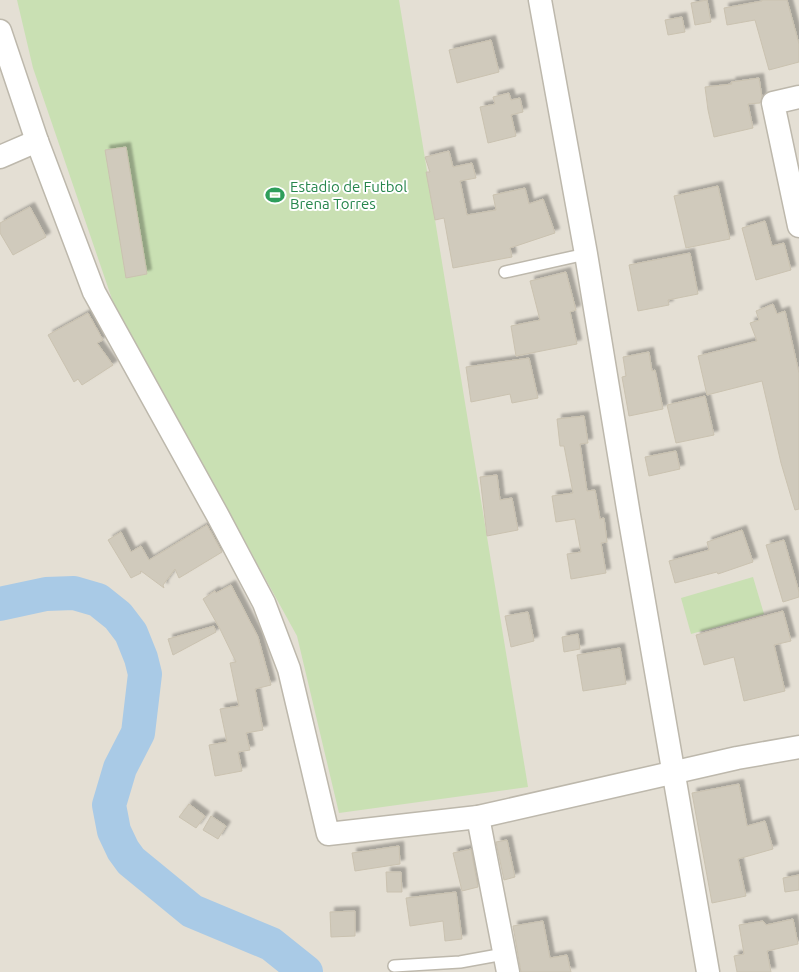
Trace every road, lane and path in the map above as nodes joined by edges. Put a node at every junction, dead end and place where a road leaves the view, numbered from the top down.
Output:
1 (540, 0) edge
2 (0, 31) edge
3 (799, 97) edge
4 (37, 141) junction
5 (0, 157) edge
6 (799, 224) edge
7 (586, 254) junction
8 (506, 272) dead end
9 (799, 747) edge
10 (673, 773) junction
11 (478, 817) junction
12 (506, 963) edge
13 (394, 966) dead end
14 (708, 972) edge

1 - 7 street
2 - 4 street
3 - 6 street
4 - 5 street
4 - 11 street
7 - 8 lane
7 - 10 street
9 - 10 street
10 - 11 street
10 - 14 street
11 - 12 street
12 - 13 lane

